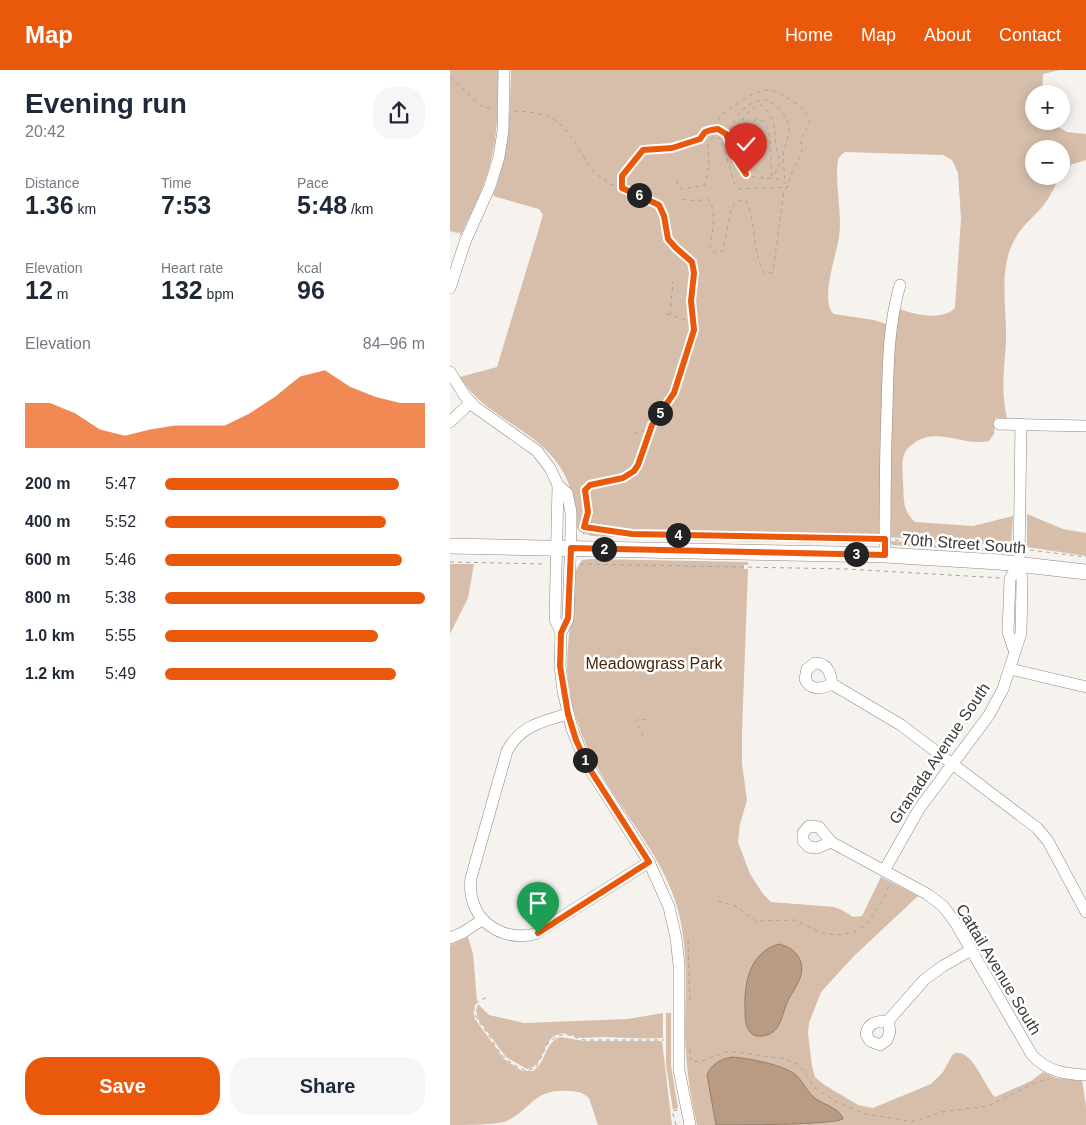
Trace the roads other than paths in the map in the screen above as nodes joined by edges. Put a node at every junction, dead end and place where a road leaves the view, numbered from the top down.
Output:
1 (504, 70) edge
2 (900, 285) dead end
3 (450, 288) edge
4 (450, 372) edge
5 (470, 402) junction
6 (450, 422) edge
7 (999, 424) dead end
8 (1021, 424) junction
9 (1086, 426) edge
10 (450, 546) edge
11 (885, 547) junction
12 (564, 548) junction
13 (1019, 564) junction
14 (1086, 572) edge
15 (1010, 669) junction
16 (832, 684) dead end
17 (1086, 687) edge
18 (568, 714) junction
19 (952, 764) junction
20 (831, 842) dead end
21 (649, 862) junction
22 (884, 870) junction
23 (1086, 912) edge
24 (482, 920) junction
25 (450, 938) edge
26 (971, 950) junction
27 (888, 1021) dead end
28 (1086, 1075) edge
29 (690, 1125) edge

1 - 3 street
2 - 11 street
4 - 5 street
5 - 6 street
5 - 12 street
7 - 8 street
8 - 9 street
8 - 13 street, Granada Avenue South
10 - 12 main road, 70th Street South
11 - 12 main road, 70th Street South
11 - 13 main road, 70th Street South
12 - 18 street
13 - 14 main road, 70th Street South
13 - 15 street, Granada Avenue South
15 - 17 street
15 - 19 street, Granada Avenue South
16 - 19 street
18 - 21 street
18 - 24 street
19 - 22 street, Granada Avenue South
19 - 23 street
20 - 22 street, Cattail Avenue South
21 - 24 street
21 - 29 street
22 - 26 street, Cattail Avenue South
24 - 25 street
26 - 27 street
26 - 28 street, Cattail Avenue South

